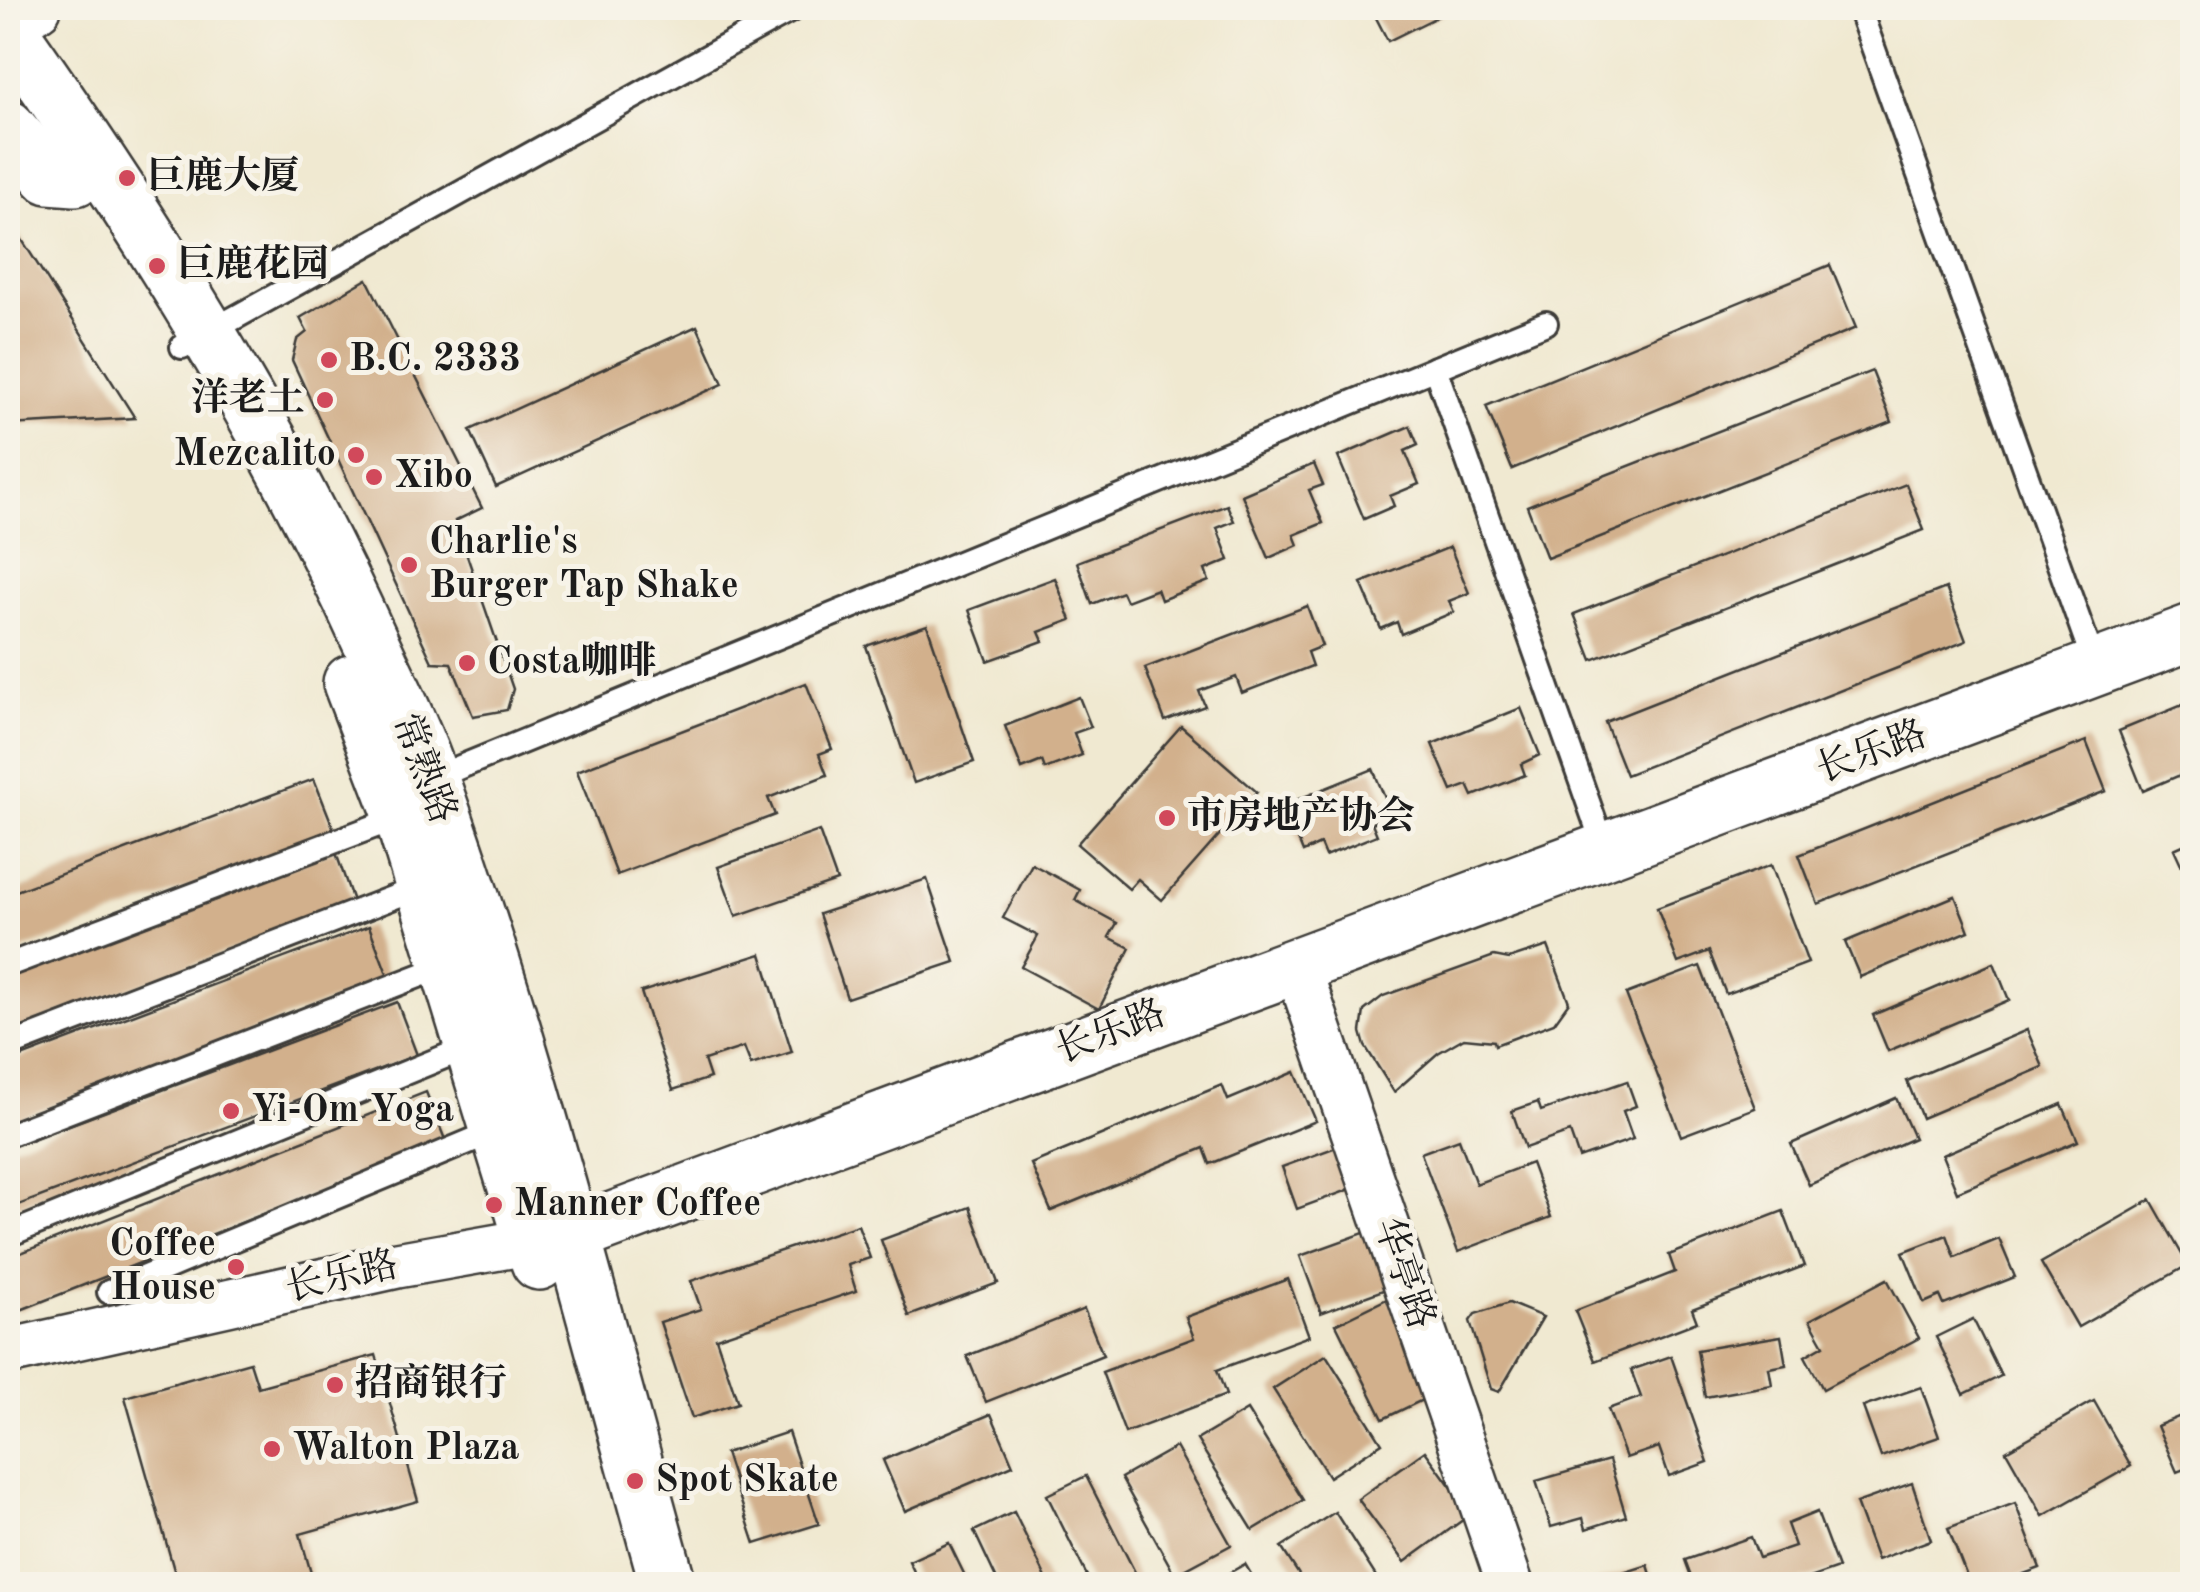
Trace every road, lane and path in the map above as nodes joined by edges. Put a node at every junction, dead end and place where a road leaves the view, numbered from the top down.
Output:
1 (38, 8) edge
2 (795, 8) edge
3 (1859, 8) edge
4 (8, 28) edge
5 (8, 90) edge
6 (8, 128) edge
7 (75, 178) junction
8 (1546, 323) dead end
9 (196, 340) junction
10 (1435, 368) junction
11 (2192, 632) edge
12 (2097, 671) junction
13 (416, 798) junction
14 (1605, 850) junction
15 (424, 886) junction
16 (1296, 964) junction
17 (8, 965) edge
18 (447, 966) junction
19 (8, 1046) edge
20 (472, 1046) junction
21 (497, 1130) junction
22 (8, 1135) edge
23 (8, 1235) edge
24 (551, 1238) junction
25 (109, 1292) dead end
26 (8, 1352) edge
27 (632, 1584) edge
28 (668, 1584) edge
29 (1510, 1584) edge

1 - 4 street
2 - 9 lane
3 - 12 lane
4 - 9 main road, 常熟路
5 - 7 main road, 常熟路
6 - 7 main road
7 - 9 main road, 常熟路
8 - 10 lane
9 - 13 main road, 常熟路
10 - 13 lane
10 - 14 lane
11 - 12 main road, 长乐路
12 - 14 main road, 长乐路
13 - 15 main road, 常熟路
13 - 17 lane
13 - 24 main road, 常熟路
14 - 16 main road, 长乐路
15 - 18 main road, 常熟路
15 - 19 lane
16 - 24 main road, 长乐路
16 - 29 street, 华亭路
18 - 20 main road, 常熟路
18 - 22 lane
20 - 21 main road, 常熟路
20 - 23 lane
21 - 24 main road, 常熟路
21 - 25 lane
24 - 26 street, 长乐路
24 - 27 main road, 常熟路
24 - 28 main road, 常熟路

